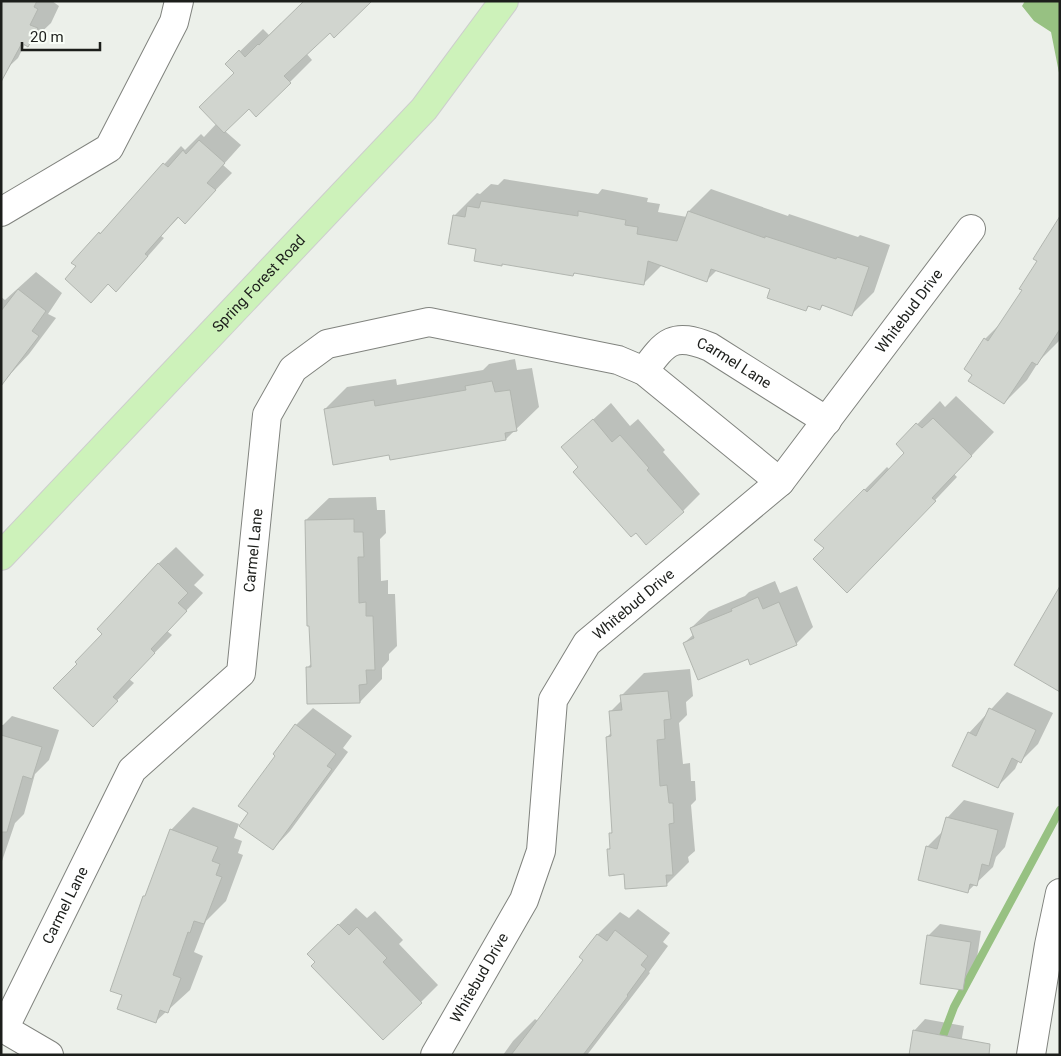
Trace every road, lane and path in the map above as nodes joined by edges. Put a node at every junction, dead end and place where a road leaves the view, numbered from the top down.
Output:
1 (179, 1) edge
2 (504, 1) edge
3 (1, 212) edge
4 (971, 229) dead end
5 (644, 371) junction
6 (827, 421) junction
7 (780, 482) junction
8 (1, 556) edge
9 (1060, 893) edge
10 (3, 1028) edge
11 (49, 1055) edge
12 (435, 1055) edge
13 (1032, 1055) edge

1 - 3 street
2 - 8 main road, Spring Forest Road
4 - 6 street, Whitebud Drive
5 - 6 street, Carmel Lane
5 - 7 street, Carmel Lane
5 - 10 street, Carmel Lane
6 - 7 street, Whitebud Drive
7 - 12 street, Whitebud Drive
9 - 13 street
10 - 11 street

